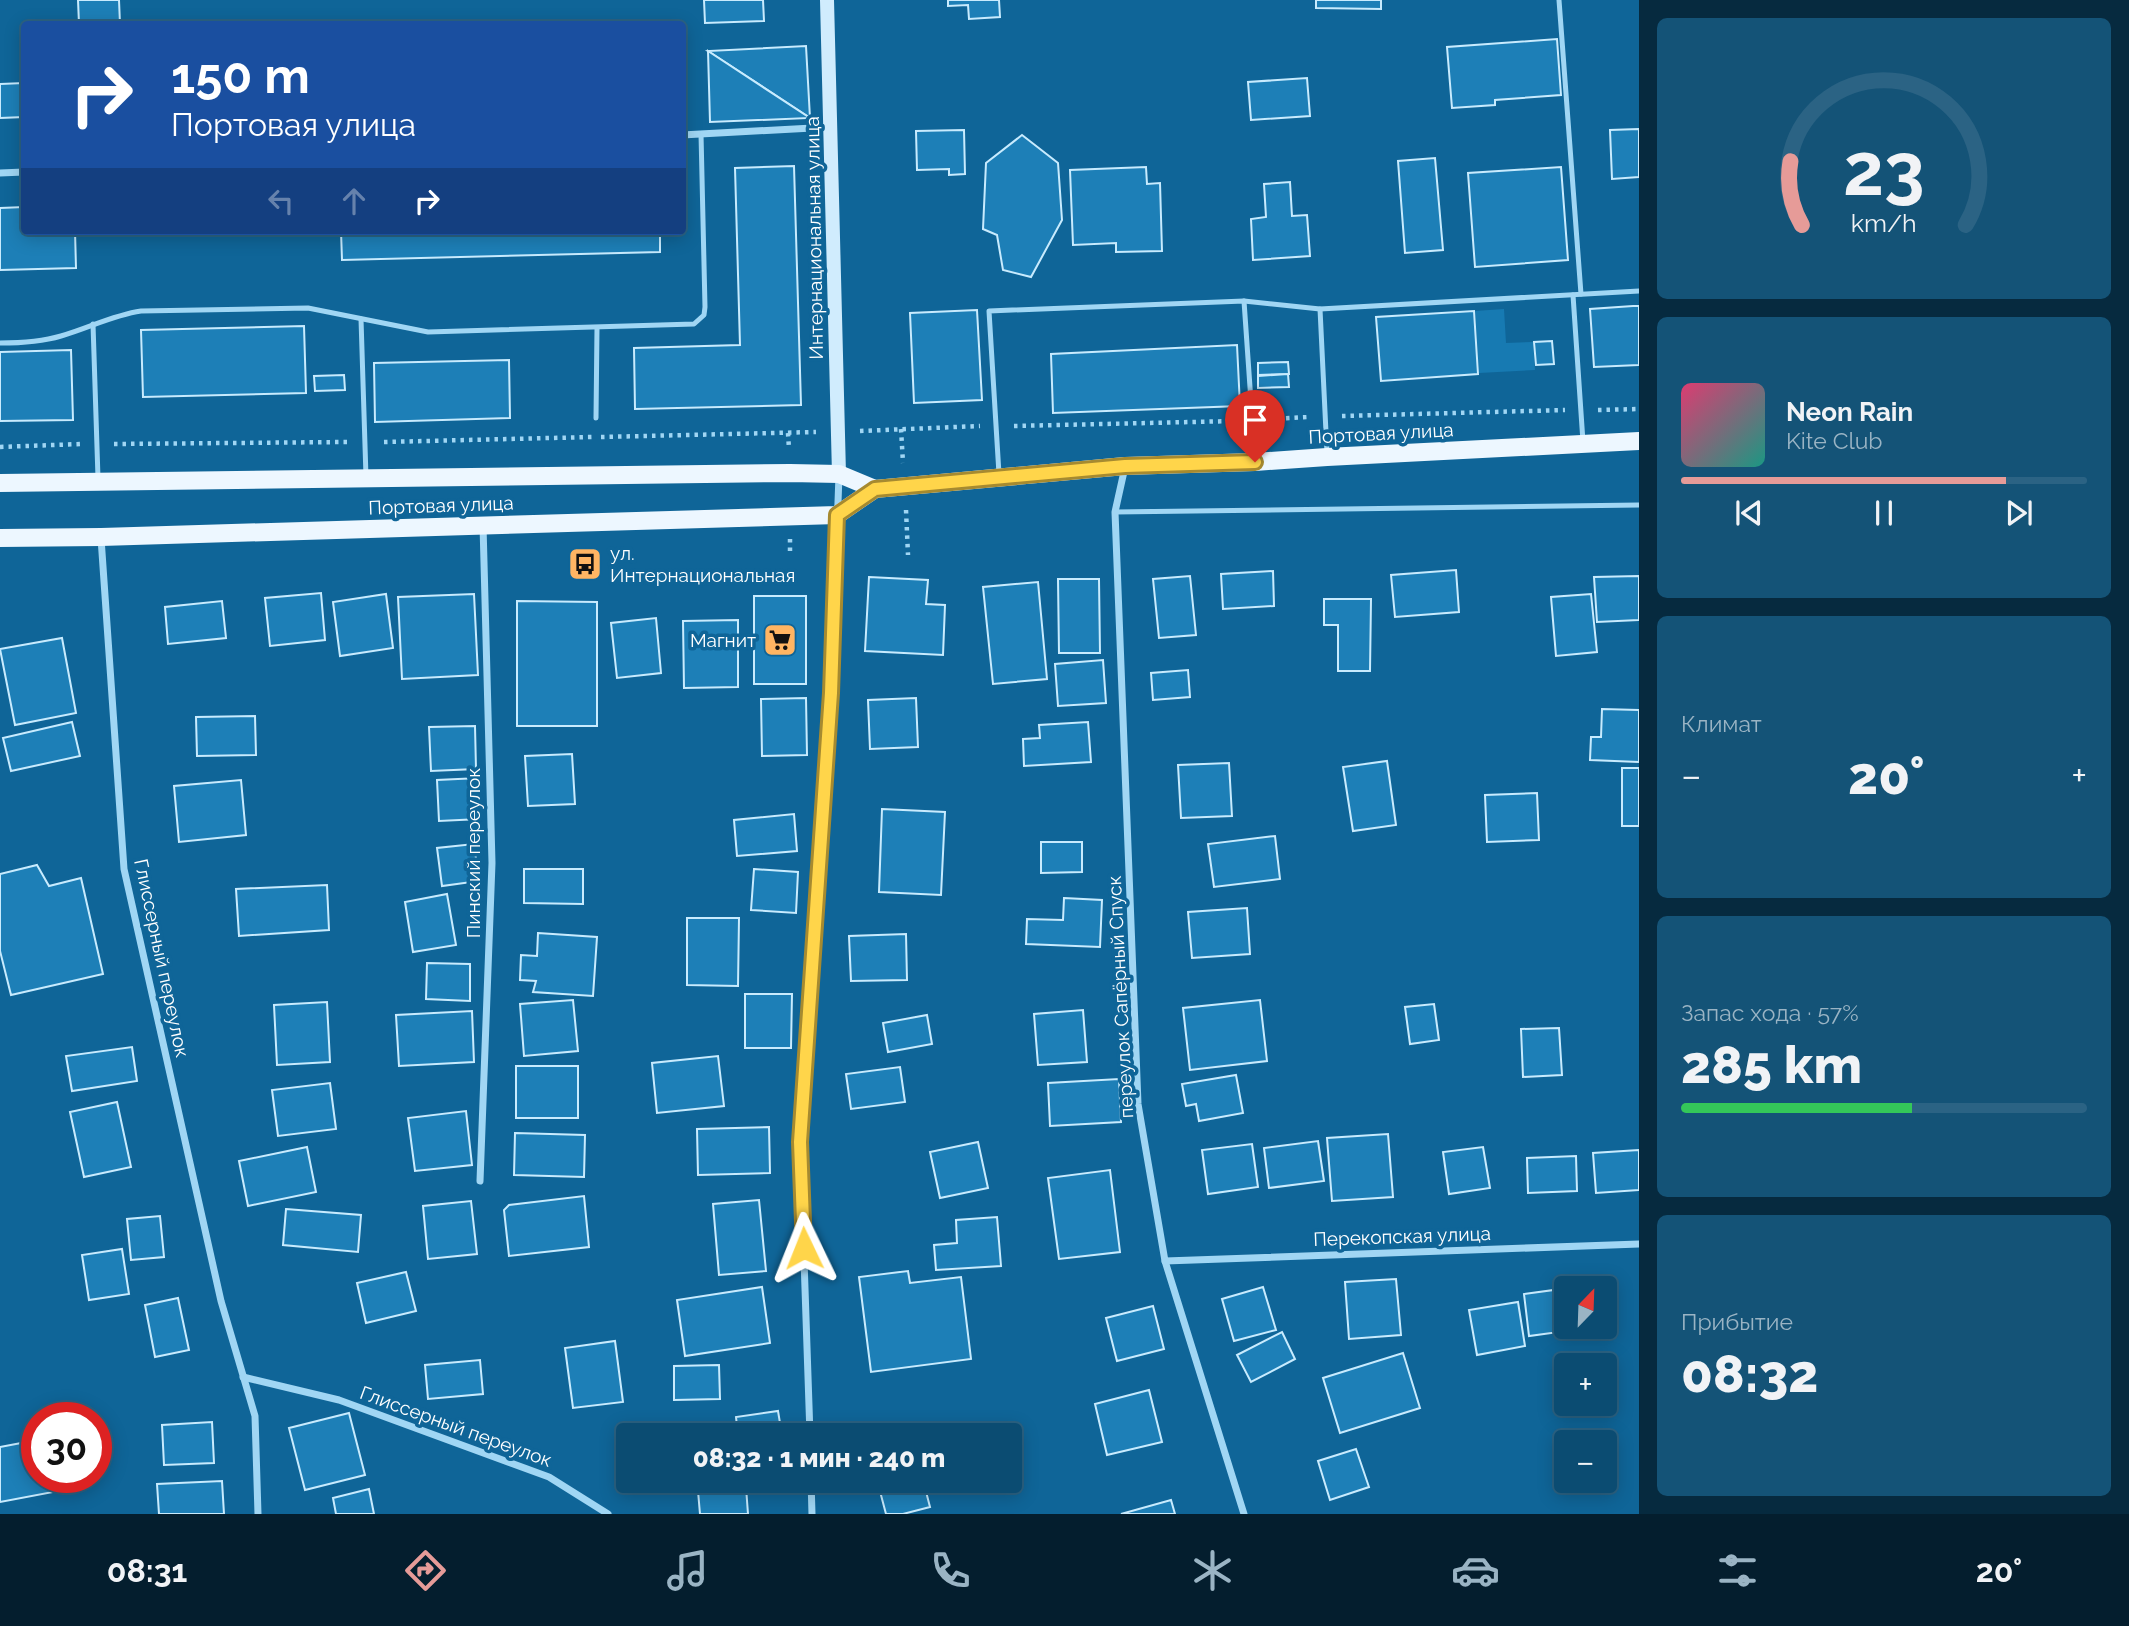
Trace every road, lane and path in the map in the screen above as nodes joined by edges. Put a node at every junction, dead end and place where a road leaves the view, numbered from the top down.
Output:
1 (827, 0) edge
2 (1559, 0) edge
3 (831, 127) junction
4 (701, 134) junction
5 (686, 135) edge
6 (21, 172) edge
7 (0, 173) edge
8 (1639, 291) edge
9 (1573, 295) junction
10 (1581, 295) junction
11 (1244, 301) junction
12 (1321, 309) junction
13 (361, 319) junction
14 (93, 324) junction
15 (597, 328) junction
16 (0, 344) edge
17 (596, 418) dead end
18 (1639, 441) edge
19 (1583, 443) junction
20 (1327, 457) junction
21 (1255, 462) junction
22 (1125, 466) junction
23 (839, 474) junction
24 (999, 477) junction
25 (366, 479) junction
26 (98, 482) junction
27 (0, 483) edge
28 (875, 489) junction
29 (1639, 505) edge
30 (1115, 512) junction
31 (837, 515) junction
32 (484, 524) junction
33 (101, 537) junction
34 (0, 538) edge
35 (481, 1181) dead end
36 (1639, 1244) edge
37 (1165, 1261) junction
38 (243, 1377) junction
39 (810, 1423) edge
40 (812, 1493) edge
41 (258, 1514) edge
42 (608, 1514) edge
43 (813, 1514) edge
44 (1244, 1514) edge

1 - 3 street, Интернациональная улица
2 - 10 lane
3 - 4 street
3 - 23 street, Интернациональная улица
4 - 5 street
4 - 15 lane
6 - 7 street
8 - 10 lane
9 - 10 lane
9 - 12 lane
9 - 19 lane
11 - 12 lane
11 - 21 lane
11 - 24 lane
12 - 20 lane
13 - 14 lane
13 - 15 lane
13 - 25 lane
14 - 16 lane
14 - 26 lane
15 - 17 lane
18 - 19 main road, Портовая улица
19 - 20 main road, Портовая улица
20 - 21 main road, Портовая улица
21 - 22 main road, Портовая улица
22 - 24 main road, Портовая улица
22 - 30 street, переулок Сапёрный Спуск
23 - 25 main road, Портовая улица
23 - 28 main road, Портовая улица
23 - 31 street
24 - 28 main road, Портовая улица
25 - 26 main road, Портовая улица
26 - 27 main road, Портовая улица
28 - 31 main road, Портовая улица
29 - 30 lane
30 - 37 street, переулок Сапёрный Спуск
31 - 32 main road, Портовая улица
31 - 39 street
32 - 33 main road, Портовая улица
32 - 35 street, Пинский переулок
33 - 34 main road, Портовая улица
33 - 38 street, Глиссерный переулок
36 - 37 street, Перекопская улица
37 - 44 street, переулок Сапёрный Спуск
38 - 41 street, Глиссерный переулок
38 - 42 street, Глиссерный переулок
40 - 43 street

